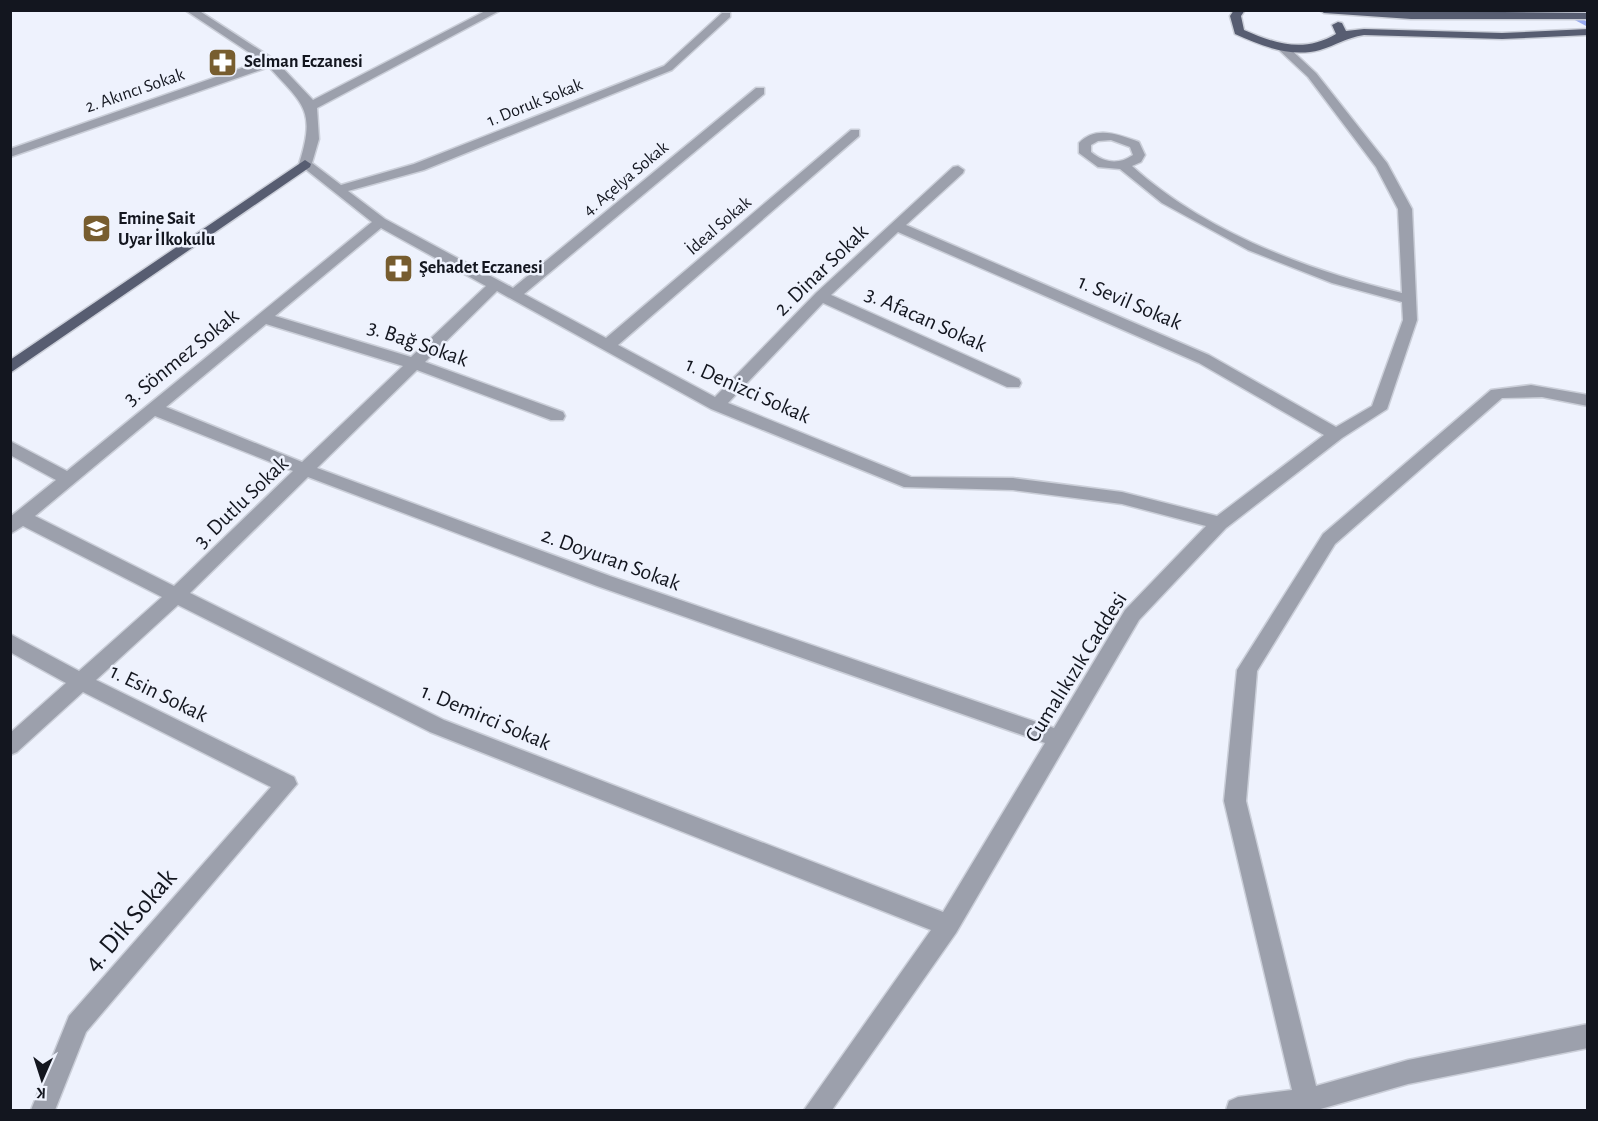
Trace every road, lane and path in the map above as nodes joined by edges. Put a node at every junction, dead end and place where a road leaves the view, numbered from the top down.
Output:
1 (190, 10) edge
2 (496, 10) edge
3 (1240, 10) edge
4 (1323, 10) edge
5 (726, 15) dead end
6 (1587, 16) edge
7 (1587, 32) edge
8 (1342, 35) junction
9 (1282, 47) junction
10 (1315, 48) junction
11 (271, 62) junction
12 (1312, 75) junction
13 (760, 91) dead end
14 (311, 106) junction
15 (855, 133) dead end
16 (10, 153) edge
17 (305, 164) junction
18 (1123, 165) dead end
19 (958, 170) dead end
20 (338, 190) junction
21 (380, 222) junction
22 (898, 227) junction
23 (496, 284) junction
24 (516, 294) junction
25 (821, 296) junction
26 (1409, 299) junction
27 (264, 318) junction
28 (607, 345) junction
29 (415, 364) junction
30 (10, 369) edge
31 (1013, 383) dead end
32 (1587, 401) edge
33 (717, 405) junction
34 (154, 409) junction
35 (557, 416) dead end
36 (1336, 434) junction
37 (10, 447) edge
38 (305, 472) junction
39 (68, 479) junction
40 (16, 522) edge
41 (1220, 523) junction
42 (177, 594) junction
43 (10, 642) edge
44 (80, 681) junction
45 (1058, 739) junction
46 (10, 746) edge
47 (287, 784) joint
48 (948, 925) junction
49 (1587, 1036) edge
50 (1307, 1101) junction
51 (43, 1110) edge
52 (817, 1110) edge
53 (1238, 1110) edge

1 - 11 street
2 - 14 street
3 - 9 main road
4 - 6 main road
4 - 8 main road
5 - 20 street, 1. Doruk Sokak
7 - 8 main road
8 - 10 main road
9 - 10 main road
9 - 12 street, Cumalıkızık Caddesi
10 - 12 street
11 - 14 street
11 - 16 street, 2. Akıncı Sokak
12 - 26 street, Cumalıkızık Caddesi
13 - 24 street, 4. Açelya Sokak
14 - 17 street
15 - 28 street, İdeal Sokak
17 - 20 street, 1. Denizci Sokak
17 - 30 main road
18 - 26 street
19 - 22 street, 2. Dinar Sokak
20 - 21 street, 1. Denizci Sokak
21 - 23 street, 1. Denizci Sokak
21 - 27 street, 3. Sönmez Sokak
22 - 25 street, 2. Dinar Sokak
22 - 36 street, 1. Sevil Sokak
23 - 24 street, 1. Denizci Sokak
23 - 29 street, 3. Dutlu Sokak
24 - 28 street, 1. Denizci Sokak
25 - 31 street, 3. Afacan Sokak
25 - 33 street, 2. Dinar Sokak
26 - 36 street, Cumalıkızık Caddesi
27 - 29 street, 3. Bağ Sokak
27 - 34 street, 3. Sönmez Sokak
28 - 33 street, 1. Denizci Sokak
29 - 35 street, 3. Bağ Sokak
29 - 38 street, 3. Dutlu Sokak
32 - 50 street
33 - 41 street, 1. Denizci Sokak
34 - 38 street, 2. Doyuran Sokak
34 - 39 street, 3. Sönmez Sokak
36 - 41 street, Cumalıkızık Caddesi
37 - 39 street
38 - 42 street, 3. Dutlu Sokak
38 - 45 street, 2. Doyuran Sokak
39 - 40 street, 3. Sönmez Sokak
40 - 42 street, 1. Demirci Sokak
41 - 45 street, Cumalıkızık Caddesi
42 - 44 street, 3. Dutlu Sokak
42 - 48 street, 1. Demirci Sokak
43 - 44 street, 1. Esin Sokak
44 - 46 street, 3. Dutlu Sokak
44 - 47 street, 1. Esin Sokak
45 - 48 street, Cumalıkızık Caddesi
47 - 51 street, 4. Dik Sokak
48 - 52 street, Cumalıkızık Caddesi
49 - 50 street
50 - 53 street

